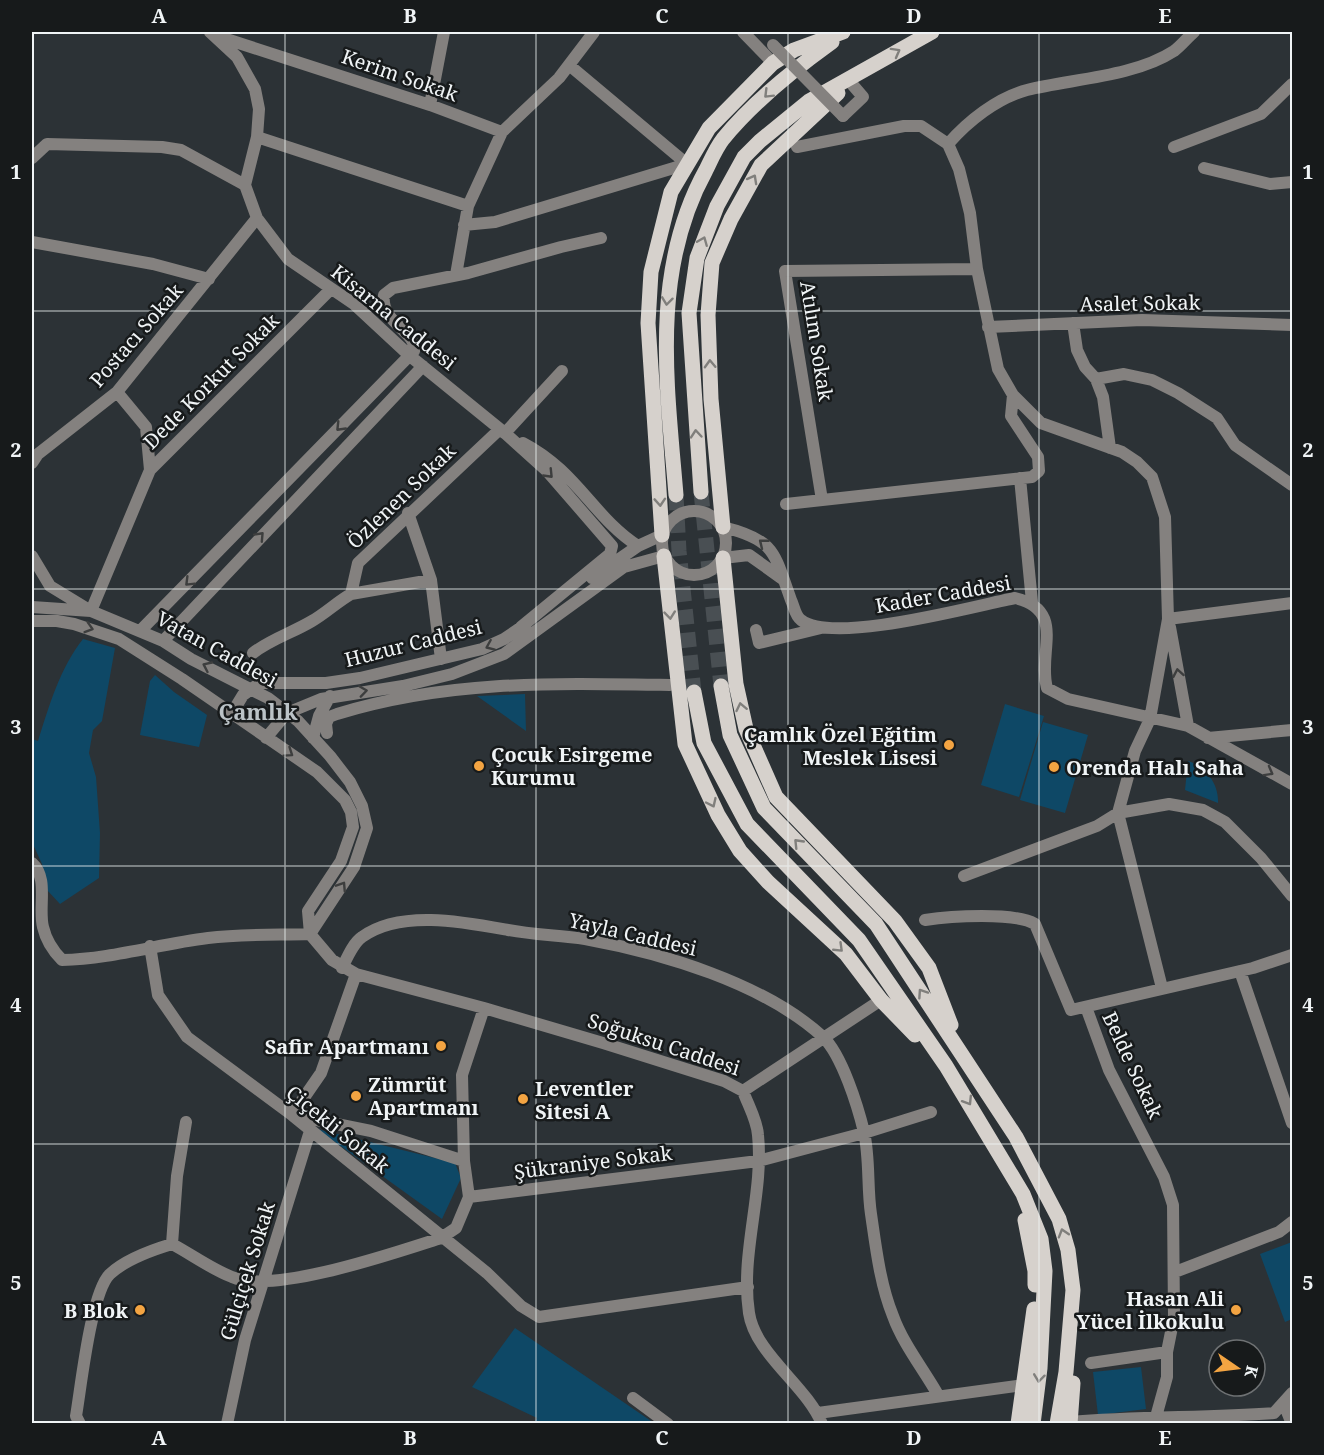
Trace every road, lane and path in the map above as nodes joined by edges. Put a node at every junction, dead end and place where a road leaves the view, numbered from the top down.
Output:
1 (444, 32) edge
2 (594, 32) edge
3 (743, 32) edge
4 (845, 32) edge
5 (932, 32) edge
6 (1194, 32) edge
7 (213, 33) edge
8 (770, 54) junction
9 (569, 65) junction
10 (871, 66) junction
11 (851, 83) junction
12 (1293, 84) edge
13 (430, 105) junction
14 (502, 132) junction
15 (257, 137) junction
16 (948, 144) junction
17 (797, 147) dead end
18 (1174, 147) dead end
19 (32, 158) edge
20 (687, 164) junction
21 (1204, 168) dead end
22 (1293, 182) edge
23 (246, 185) junction
24 (468, 206) junction
25 (257, 218) junction
26 (464, 225) junction
27 (601, 238) dead end
28 (32, 242) edge
29 (977, 269) junction
30 (456, 275) junction
31 (208, 279) junction
32 (331, 289) junction
33 (1073, 323) junction
34 (1293, 325) edge
35 (988, 327) junction
36 (410, 356) junction
37 (423, 366) junction
38 (562, 371) dead end
39 (1096, 379) junction
40 (117, 392) junction
41 (1013, 395) junction
42 (355, 412) junction
43 (367, 425) junction
44 (504, 432) junction
45 (1110, 448) junction
46 (32, 463) edge
47 (150, 470) junction
48 (1277, 473) junction
49 (1293, 475) edge
50 (1020, 478) junction
51 (289, 479) junction
52 (1293, 485) edge
53 (302, 492) junction
54 (701, 492) tunnel mouth
55 (676, 495) tunnel mouth
56 (822, 500) junction
57 (786, 504) dead end
58 (408, 513) junction
59 (723, 527) junction
60 (662, 535) junction
61 (638, 546) junction
62 (217, 553) junction
63 (32, 556) edge
64 (664, 556) junction
65 (723, 558) junction
66 (232, 567) junction
67 (430, 580) junction
68 (784, 580) junction
69 (351, 594) junction
70 (1032, 602) junction
71 (1293, 603) edge
72 (32, 606) edge
73 (91, 611) junction
74 (1168, 619) junction
75 (32, 621) edge
76 (521, 627) junction
77 (823, 628) junction
78 (141, 630) junction
79 (756, 630) dead end
80 (163, 641) junction
81 (253, 653) dead end
82 (441, 659) junction
83 (482, 663) junction
84 (670, 685) dead end
85 (488, 686) junction
86 (721, 686) tunnel mouth
87 (251, 689) junction
88 (694, 692) tunnel mouth
89 (330, 696) junction
90 (232, 713) junction
91 (287, 713) junction
92 (1150, 719) junction
93 (1188, 726) junction
94 (1293, 730) edge
95 (327, 733) dead end
96 (266, 738) junction
97 (313, 738) junction
98 (1208, 738) junction
99 (1292, 780) edge
100 (1118, 813) junction
101 (32, 863) edge
102 (964, 876) dead end
103 (1293, 897) edge
104 (925, 920) dead end
105 (310, 934) junction
106 (150, 946) junction
107 (1293, 955) edge
108 (342, 968) junction
109 (1240, 971) junction
110 (356, 974) junction
111 (1162, 988) junction
112 (881, 1000) junction
113 (1086, 1007) junction
114 (484, 1008) junction
115 (824, 1038) junction
116 (960, 1050) junction
117 (946, 1066) junction
118 (743, 1091) junction
119 (931, 1112) dead end
120 (292, 1115) junction
121 (186, 1122) dead end
122 (1293, 1123) edge
123 (310, 1131) junction
124 (864, 1133) junction
125 (464, 1161) junction
126 (758, 1161) junction
127 (1015, 1179) junction
128 (469, 1197) junction
129 (1293, 1222) edge
130 (441, 1238) junction
131 (172, 1244) junction
132 (1175, 1272) junction
133 (263, 1281) junction
134 (748, 1287) junction
135 (1167, 1352) junction
136 (1090, 1363) dead end
137 (1024, 1385) junction
138 (1293, 1393) edge
139 (938, 1395) junction
140 (633, 1398) dead end
141 (1284, 1404) junction
142 (820, 1418) edge
143 (1154, 1421) edge
144 (1065, 1423) edge
145 (80, 1424) edge
146 (227, 1424) edge
147 (669, 1424) edge
148 (1018, 1424) edge
149 (1033, 1424) edge
150 (1292, 1424) edge

1 - 13 street
2 - 9 street
3 - 8 street
4 - 8 main road
4 -> 55 main road
10 -> 5 main road
6 - 16 street
7 - 13 street, Kerim Sokak
7 - 15 street
8 - 11 street, bridge
8 - 20 main road
9 - 14 street
9 - 20 street
10 - 11 main road
54 -> 10 main road
59 -> 11 main road
12 - 18 street
13 - 14 street, Kerim Sokak
14 - 24 street
15 - 23 street
15 - 24 street
16 - 17 street
16 - 29 street
19 - 23 street
20 - 26 street
20 -> 60 main road
21 - 22 street
23 - 25 street, Kisarna Caddesi
24 - 26 street
25 - 31 street, Postacı Sokak
25 - 32 street, Kisarna Caddesi
26 - 30 street
27 - 30 street
28 - 31 street
29 - 35 street
29 - 56 street, Atılım Sokak
30 - 36 street
31 - 40 street, Postacı Sokak
32 - 36 street, Kisarna Caddesi
32 - 47 street, Dede Korkut Sokak
33 - 34 street, Asalet Sokak
33 - 35 street, Asalet Sokak
33 - 39 street
35 - 41 street
36 - 37 street, Kisarna Caddesi
36 - 42 street
37 - 43 street
37 - 44 street, Kisarna Caddesi
38 - 44 street, Özlenen Sokak
39 - 45 street
39 - 48 street
40 - 46 street, Postacı Sokak
40 - 47 street
41 - 45 street
41 - 50 street
42 - 43 street
42 -> 51 street
43 - 53 street
44 - 58 street, Özlenen Sokak
44 - 61 street
44 -> 76 street
45 - 74 street
47 - 73 street, Dede Korkut Sokak
48 - 49 street
48 - 52 street
50 - 56 street
50 - 70 street
51 - 53 street
51 - 62 street
66 -> 53 street
56 - 57 street
58 - 67 street
58 - 69 street, Özlenen Sokak
59 - 60 street
59 - 65 street
68 -> 59 street, Kader Caddesi
60 - 61 street, Huzur Caddesi
60 - 64 street
61 - 76 street, Huzur Caddesi
62 - 66 street
62 -> 78 street
63 - 73 street
64 - 65 street
64 - 83 street, Huzur Caddesi
64 -> 112 main road
65 - 68 street
116 -> 65 main road
66 - 80 street
67 - 69 street
67 - 82 street
68 - 77 street, Kader Caddesi
69 - 81 street
70 - 77 street, Kader Caddesi
70 - 92 street, Kader Caddesi
71 - 74 street
72 - 73 street, Vatan Caddesi
73 - 78 street, Vatan Caddesi
74 - 92 street
93 -> 74 street
75 -> 90 street, Vatan Caddesi
76 -> 82 street, Huzur Caddesi
77 - 79 street
78 - 80 street, Vatan Caddesi
87 -> 80 street, Vatan Caddesi
82 - 87 street, Huzur Caddesi
83 - 85 street
89 -> 83 street, Huzur Caddesi
84 - 85 street
85 - 95 street
116 -> 86 main road
87 - 90 street
87 - 91 street, Vatan Caddesi
88 - 117 main road
89 - 91 street, Huzur Caddesi
89 - 97 street
90 - 96 street, Vatan Caddesi
91 - 96 street
91 - 97 street, Vatan Caddesi
92 - 93 street, Kader Caddesi
92 - 100 street
93 - 98 street, Kader Caddesi
94 - 98 street
96 -> 105 street, Vatan Caddesi
105 -> 97 street, Vatan Caddesi
98 -> 99 street, Kader Caddesi
100 - 102 street
100 - 103 street
100 - 111 street
101 - 106 street
104 - 113 street, Belde Sokak
105 - 106 street
105 - 108 street, Soğuksu Caddesi
106 - 120 street, Çiçekli Sokak
107 - 109 street
108 - 110 street, Soğuksu Caddesi
108 - 115 street, Yayla Caddesi
109 - 111 street
109 - 122 street
110 - 114 street, Soğuksu Caddesi
110 - 120 street
111 - 113 street
112 - 115 street
112 - 117 main road
113 - 132 street, Belde Sokak
114 - 118 street, Soğuksu Caddesi
114 - 125 street
115 - 118 street
115 - 124 street, Yayla Caddesi
144 -> 116 main road
117 -> 127 main road
118 - 126 street, Soğuksu Caddesi
119 - 124 street, Şükraniye Sokak
120 - 123 street, Çiçekli Sokak
120 - 125 street
121 - 131 street
123 - 130 street, Çiçekli Sokak
123 - 133 street, Gülçiçek Sokak
124 - 126 street, Şükraniye Sokak
124 - 139 street, Yayla Caddesi
125 - 128 street
126 - 128 street, Şükraniye Sokak
126 - 134 street, Soğuksu Caddesi
127 - 137 main road
127 -> 149 main road
128 - 130 street
129 - 132 street
130 - 133 street
130 - 134 street, Çiçekli Sokak
131 - 133 street
131 - 145 street
132 - 135 street, Belde Sokak
133 - 146 street, Gülçiçek Sokak
134 - 142 street, Soğuksu Caddesi
135 - 136 street
135 - 143 street, Belde Sokak
137 - 139 street
137 - 148 main road
138 - 141 street
139 - 142 street
140 - 147 street
141 - 143 street
141 - 150 street
143 - 144 street

